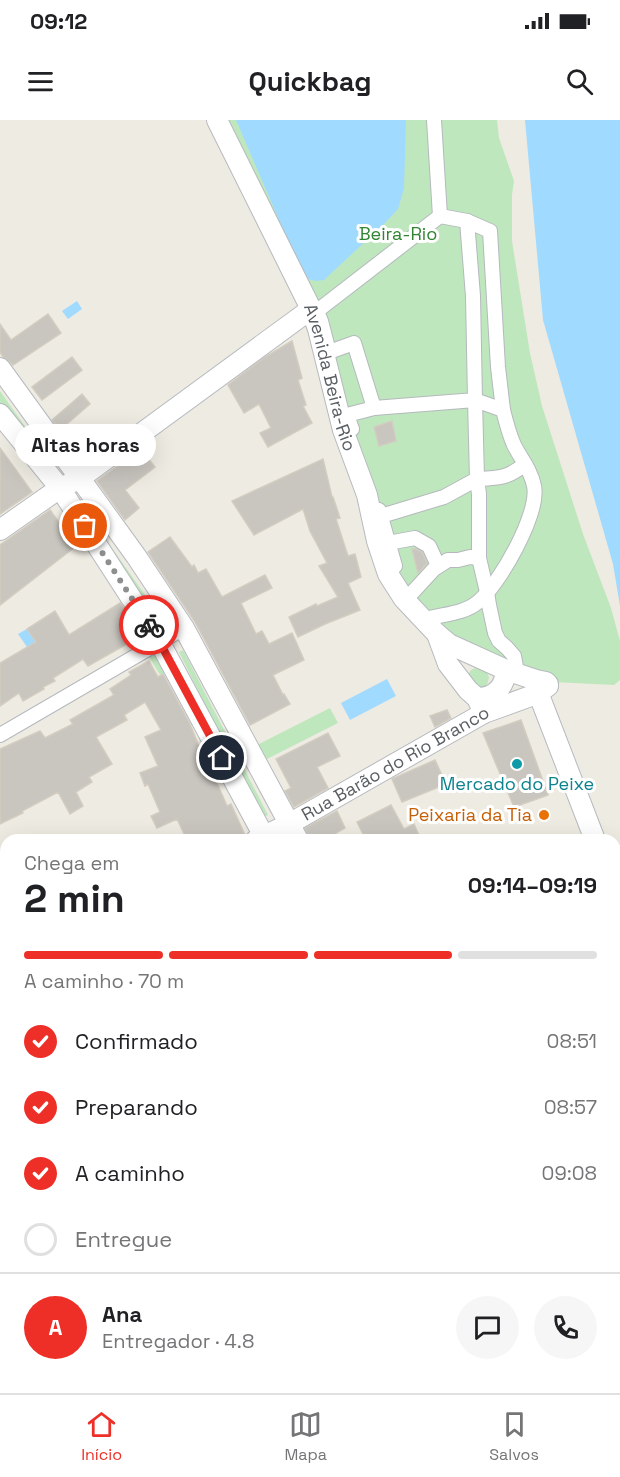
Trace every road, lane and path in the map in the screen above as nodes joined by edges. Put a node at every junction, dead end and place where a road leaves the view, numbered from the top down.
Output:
1 (217, 120) edge
2 (227, 120) edge
3 (434, 120) edge
4 (440, 216) junction
5 (467, 221) junction
6 (314, 310) junction
7 (0, 369) edge
8 (475, 400) junction
9 (374, 408) junction
10 (502, 410) junction
11 (0, 414) edge
12 (525, 464) junction
13 (79, 479) junction
14 (477, 479) junction
15 (60, 488) junction
16 (381, 516) junction
17 (0, 530) edge
18 (388, 543) junction
19 (479, 558) junction
20 (436, 561) dead end
21 (488, 592) junction
22 (410, 596) junction
23 (434, 626) junction
24 (184, 628) junction
25 (159, 641) junction
26 (469, 653) junction
27 (511, 668) junction
28 (457, 675) junction
29 (548, 675) dead end
30 (539, 693) junction
31 (480, 706) junction
32 (0, 735) edge
33 (294, 832) edge
34 (259, 834) edge
35 (594, 834) edge

1 - 6 street, Avenida Beira-Rio
2 - 6 street
3 - 4 street
4 - 5 street
4 - 6 street
5 - 8 street
5 - 10 street
6 - 9 street
6 - 13 street
6 - 23 street, Avenida Beira-Rio
7 - 13 street
8 - 9 street
8 - 10 street
8 - 14 street
9 - 16 street
10 - 12 street
11 - 15 street
12 - 14 street
12 - 21 street
13 - 15 street
13 - 24 street
14 - 16 street
14 - 19 street
15 - 17 street
15 - 25 street
16 - 18 street
18 - 20 street
18 - 22 street
19 - 21 street
19 - 22 street
21 - 23 street
21 - 27 street
22 - 23 street
23 - 26 street, Avenida Beira-Rio
23 - 27 street
23 - 28 street, Avenida Beira-Rio
24 - 25 street
24 - 33 street
25 - 32 street
25 - 34 street
26 - 27 street, Avenida Beira-Rio
26 - 28 street
27 - 29 street
27 - 30 street, Avenida Beira-Rio
27 - 31 street
28 - 31 street, Avenida Beira-Rio
30 - 31 street, Rua Barão do Rio Branco
30 - 35 street, Avenida Beira-Rio
31 - 33 street, Rua Barão do Rio Branco

